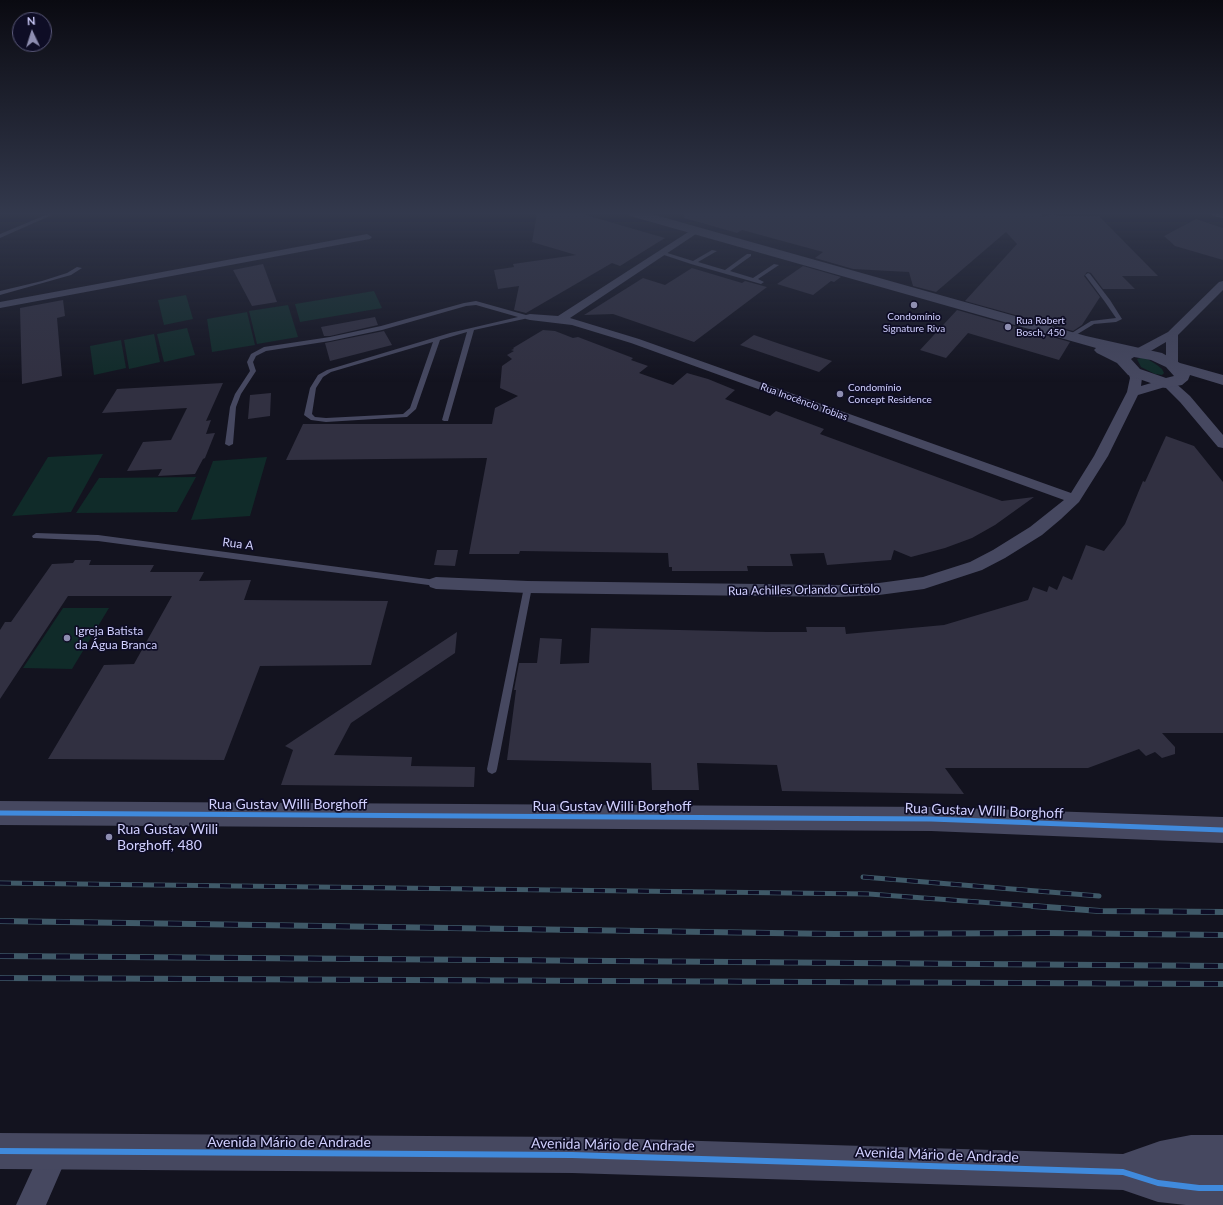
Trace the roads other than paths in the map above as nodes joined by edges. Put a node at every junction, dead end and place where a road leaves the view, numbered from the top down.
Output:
1 (77, 269) edge
2 (193, 269) edge
3 (636, 269) edge
4 (715, 269) edge
5 (729, 269) edge
6 (770, 269) edge
7 (834, 269) edge
8 (725, 272) junction
9 (1088, 275) dead end
10 (754, 280) junction
11 (761, 282) dead end
12 (1223, 284) edge
13 (0, 293) edge
14 (0, 305) edge
15 (528, 317) junction
16 (561, 319) junction
17 (470, 330) junction
18 (1172, 334) junction
19 (1076, 338) junction
20 (437, 340) junction
21 (1133, 355) junction
22 (1134, 372) junction
23 (1173, 375) junction
24 (1223, 380) edge
25 (1133, 392) junction
26 (446, 420) dead end
27 (229, 444) dead end
28 (1223, 444) edge
29 (1074, 499) junction
30 (36, 536) dead end
31 (436, 583) joint
32 (528, 587) junction
33 (492, 768) dead end
34 (0, 812) edge
35 (1223, 830) edge
36 (0, 1151) edge
37 (55, 1152) junction
38 (1223, 1153) edge
39 (1123, 1172) junction
40 (1223, 1188) edge
41 (31, 1205) edge

1 - 13 lane
2 - 14 street
3 - 16 street
4 - 8 lane
5 - 8 lane
6 - 10 lane
7 - 19 street
8 - 10 lane
9 - 19 lane
10 - 11 lane
12 - 18 street
15 - 16 street, Rua Inocêncio Tobias
15 - 17 lane
15 - 27 lane
16 - 29 street, Rua Inocêncio Tobias
17 - 20 lane
17 - 26 lane
18 - 21 street
18 - 23 street
19 - 21 street
20 - 20 lane
21 - 22 street
21 - 23 street
22 - 23 street
22 - 25 street, Rua Achilles Orlando Curtolo
23 - 24 street
23 - 25 street
23 - 28 street
25 - 29 street, Rua Achilles Orlando Curtolo
29 - 32 street, Rua Achilles Orlando Curtolo
30 - 31 lane, Rua A
31 - 32 street, Rua Achilles Orlando Curtolo
32 - 33 lane
34 - 35 street, Rua Gustav Willi Borghoff
36 - 37 street, Avenida Mário de Andrade
37 - 39 street, Avenida Mário de Andrade
37 - 41 street
38 - 39 street, Avenida Mário de Andrade
39 - 40 street, Avenida Mário de Andrade

